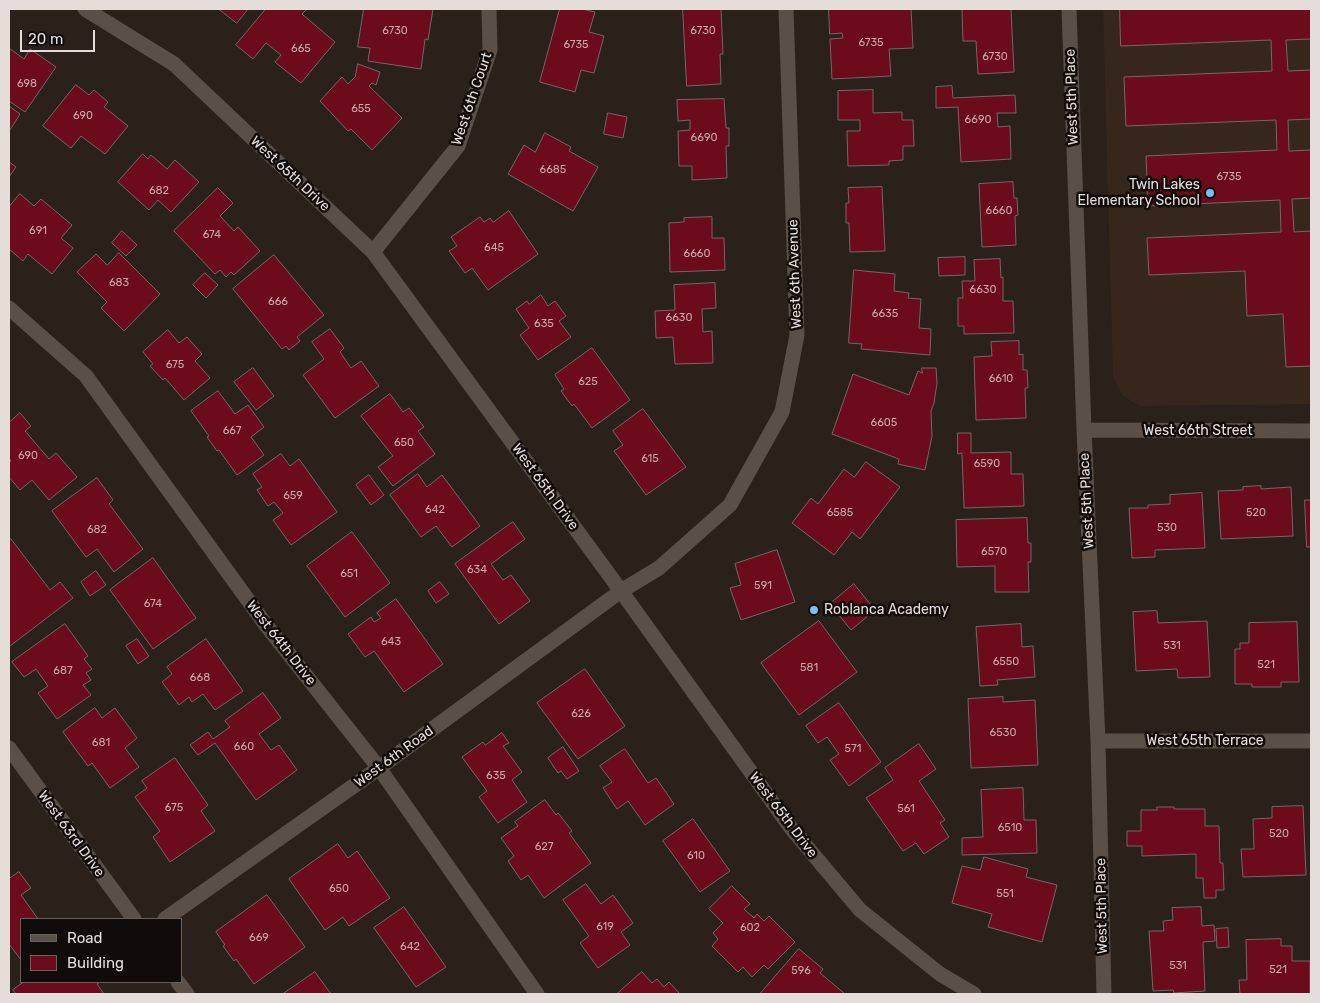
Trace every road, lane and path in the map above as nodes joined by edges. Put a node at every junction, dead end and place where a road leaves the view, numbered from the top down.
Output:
1 (85, 9) edge
2 (488, 9) edge
3 (786, 9) edge
4 (1069, 9) edge
5 (373, 252) junction
6 (9, 308) edge
7 (1084, 430) junction
8 (1311, 431) edge
9 (621, 591) junction
10 (1098, 741) junction
11 (1311, 741) edge
12 (9, 748) edge
13 (379, 768) junction
14 (133, 918) edge
15 (166, 918) edge
16 (179, 983) edge
17 (187, 994) edge
18 (537, 994) edge
19 (974, 994) edge
20 (1104, 994) edge

1 - 5 street, West 65th Drive
2 - 5 street, West 6th Court
3 - 9 street, West 6th Avenue
4 - 7 street, West 5th Place
5 - 9 street, West 65th Drive
6 - 13 street, West 64th Drive
7 - 8 street, West 66th Street
7 - 10 street, West 5th Place
9 - 13 street, West 6th Road
9 - 19 street, West 65th Drive
10 - 11 street, West 65th Terrace
10 - 20 street, West 5th Place
12 - 14 street, West 63rd Drive
13 - 15 street, West 6th Road
13 - 18 street, West 64th Drive
16 - 17 street

